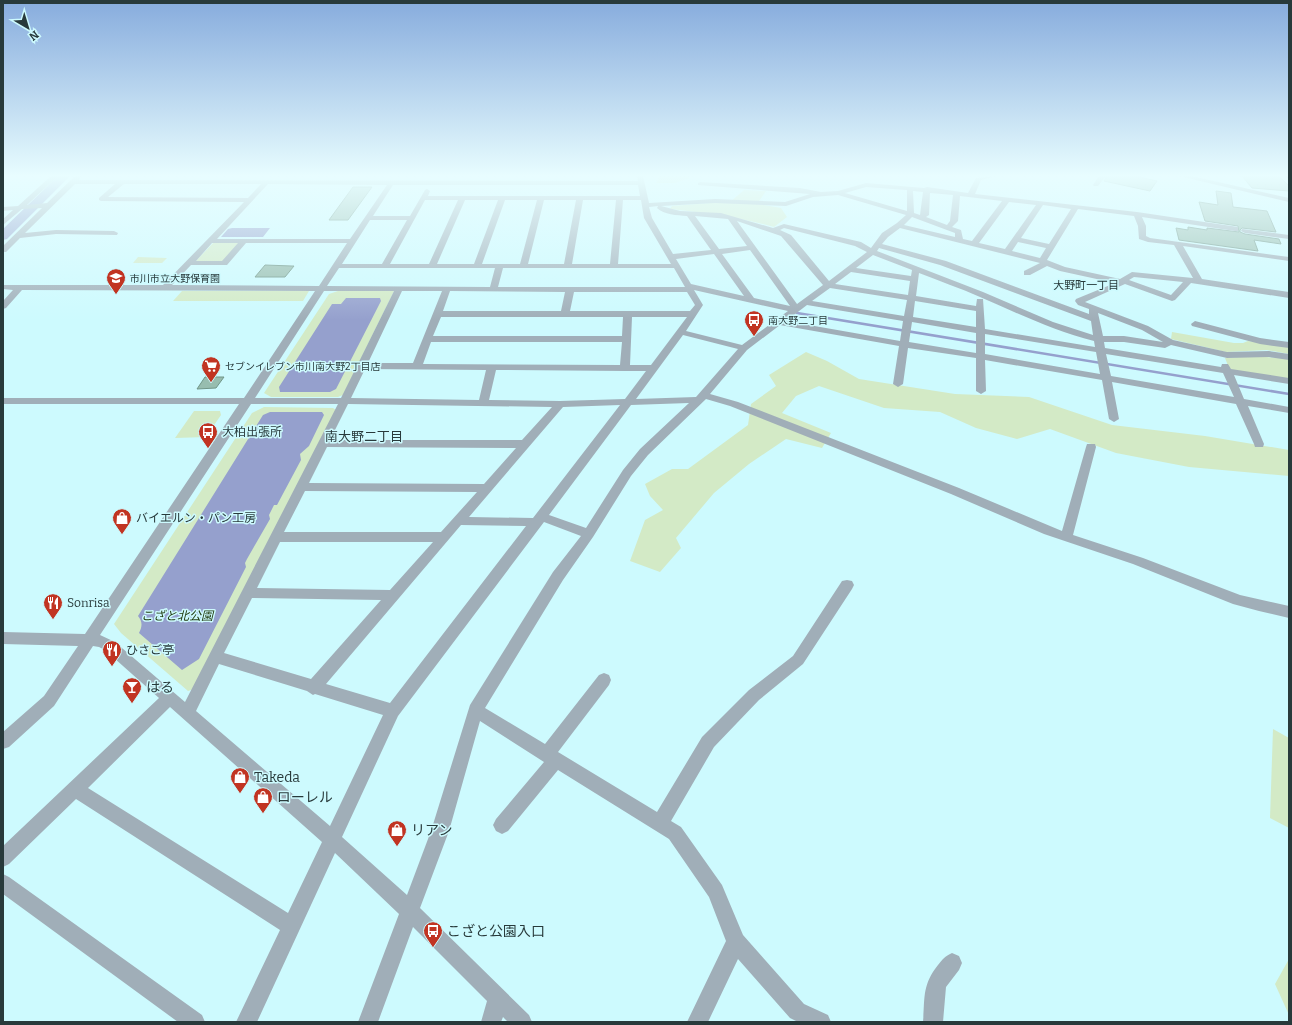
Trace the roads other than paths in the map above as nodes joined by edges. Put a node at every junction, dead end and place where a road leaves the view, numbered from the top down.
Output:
1 (30, 224) edge
2 (227, 224) edge
3 (363, 224) edge
4 (408, 224) edge
5 (451, 224) edge
6 (493, 224) edge
7 (534, 224) edge
8 (575, 224) edge
9 (618, 224) edge
10 (651, 224) edge
11 (697, 224) edge
12 (735, 224) edge
13 (755, 224) edge
14 (901, 224) edge
15 (937, 224) edge
16 (952, 224) edge
17 (989, 224) edge
18 (1027, 224) edge
19 (1065, 224) edge
20 (1141, 224) edge
21 (1201, 224) edge
22 (899, 226) junction
23 (948, 228) junction
24 (1235, 229) dead end
25 (773, 230) junction
26 (1245, 231) dead end
27 (114, 232) dead end
28 (17, 236) junction
29 (1289, 237) edge
30 (1016, 239) junction
31 (211, 240) junction
32 (960, 240) junction
33 (244, 241) junction
34 (352, 241) junction
35 (1177, 243) junction
36 (974, 244) junction
37 (878, 245) junction
38 (1050, 247) junction
39 (752, 248) junction
40 (3, 250) edge
41 (717, 252) junction
42 (872, 252) junction
43 (1007, 252) junction
44 (670, 257) junction
45 (1289, 259) edge
46 (1044, 262) junction
47 (189, 263) junction
48 (336, 266) junction
49 (386, 266) junction
50 (432, 266) junction
51 (477, 266) junction
52 (500, 266) junction
53 (523, 266) junction
54 (568, 266) junction
55 (614, 266) junction
56 (676, 266) junction
57 (850, 269) junction
58 (916, 269) junction
59 (1027, 273) dead end
60 (914, 278) junction
61 (1189, 280) junction
62 (1124, 281) junction
63 (1199, 281) junction
64 (828, 285) junction
65 (3, 287) edge
66 (20, 287) junction
67 (165, 288) junction
68 (320, 288) junction
69 (689, 288) junction
70 (399, 289) junction
71 (447, 289) junction
72 (494, 289) junction
73 (570, 289) junction
74 (980, 294) junction
75 (1289, 295) edge
76 (911, 298) junction
77 (750, 299) junction
78 (804, 302) junction
79 (3, 306) edge
80 (1092, 308) junction
81 (795, 309) junction
82 (980, 309) junction
83 (438, 314) junction
84 (565, 314) junction
85 (628, 314) junction
86 (693, 314) junction
87 (1094, 318) junction
88 (908, 319) junction
89 (778, 322) junction
90 (1195, 324) dead end
91 (980, 331) junction
92 (681, 332) junction
93 (428, 339) junction
94 (1098, 339) junction
95 (626, 340) junction
96 (1170, 342) junction
97 (904, 344) junction
98 (1289, 345) edge
99 (743, 348) junction
100 (1100, 351) junction
101 (1220, 353) junction
102 (980, 356) junction
103 (1289, 357) edge
104 (362, 366) junction
105 (417, 366) junction
106 (492, 367) junction
107 (624, 368) junction
108 (653, 368) junction
109 (1228, 372) junction
110 (1106, 379) junction
111 (1289, 381) edge
112 (898, 384) dead end
113 (981, 391) dead end
114 (701, 398) junction
115 (3, 401) edge
116 (344, 401) junction
117 (247, 402) junction
118 (628, 402) junction
119 (1241, 402) junction
120 (483, 403) junction
121 (560, 404) junction
122 (1289, 410) edge
123 (1114, 419) dead end
124 (323, 443) junction
125 (524, 444) junction
126 (1259, 444) dead end
127 (1091, 448) dead end
128 (302, 487) junction
129 (487, 488) junction
130 (538, 519) junction
131 (458, 521) junction
132 (589, 534) junction
133 (276, 537) junction
134 (444, 537) junction
135 (1066, 537) junction
136 (848, 586) dead end
137 (248, 594) junction
138 (394, 595) junction
139 (1289, 612) edge
140 (3, 638) edge
141 (90, 640) junction
142 (216, 657) junction
143 (604, 680) dead end
144 (313, 688) junction
145 (169, 698) junction
146 (475, 710) junction
147 (393, 712) junction
148 (187, 713) junction
149 (3, 742) edge
150 (551, 757) junction
151 (75, 789) junction
152 (660, 824) junction
153 (502, 825) dead end
154 (333, 840) junction
155 (3, 858) edge
156 (3, 883) edge
157 (410, 911) junction
158 (292, 927) junction
159 (736, 942) junction
160 (952, 963) dead end
161 (498, 998) junction
162 (195, 1022) edge
163 (246, 1022) edge
164 (368, 1022) edge
165 (491, 1022) edge
166 (522, 1022) edge
167 (696, 1022) edge
168 (821, 1022) edge
169 (933, 1022) edge

1 - 28 street
2 - 31 street
3 - 34 street
4 - 49 street
5 - 50 street
6 - 51 street
7 - 53 street
8 - 54 street
9 - 55 street
10 - 44 street
11 - 41 street
12 - 39 street
13 - 25 street
14 - 22 street
15 - 23 street
16 - 23 street
17 - 36 street
18 - 30 street
19 - 38 street
20 - 35 street
21 - 24 street
22 - 32 street
22 - 37 street
23 - 32 street
25 - 42 street
25 - 64 street
26 - 29 street
27 - 28 street
28 - 40 street
30 - 38 street
30 - 43 street
31 - 33 street
31 - 47 street
32 - 36 street
33 - 34 street
33 - 47 street
34 - 48 street
35 - 45 street
35 - 63 street
36 - 43 street
37 - 42 street
37 - 87 street
38 - 46 street
39 - 41 street
39 - 81 street
41 - 44 street
41 - 77 street
42 - 57 street
42 - 58 street
43 - 46 street
44 - 56 street
46 - 59 street
46 - 62 street
47 - 67 street
48 - 49 street
48 - 68 street
49 - 50 street
50 - 51 street
51 - 52 street
52 - 53 street
52 - 72 street
53 - 54 street
54 - 55 street
55 - 56 street
56 - 69 street
57 - 60 street
57 - 64 street
58 - 60 street
58 - 74 street
60 - 76 street
61 - 62 street
61 - 62 street
61 - 63 street
62 - 80 street
63 - 75 street
64 - 76 street
64 - 78 street
65 - 66 street
66 - 67 street
66 - 79 street
67 - 68 street
68 - 70 street
68 - 117 street
69 - 73 street
69 - 77 street
69 - 86 street
70 - 71 street
70 - 104 street
71 - 72 street
71 - 83 street
72 - 73 street
73 - 84 street
74 - 82 street
74 - 94 street
76 - 82 street
76 - 88 street
77 - 81 street
78 - 81 street
78 - 88 street
80 - 87 street
80 - 96 street
81 - 89 street
82 - 91 street
83 - 84 street
83 - 93 street
84 - 85 street
85 - 86 street
85 - 95 street
86 - 92 street
87 - 94 street
88 - 91 street
88 - 97 street
89 - 97 street
89 - 99 street
90 - 98 street
91 - 100 street
91 - 102 street
92 - 99 street
92 - 108 street
93 - 95 street
93 - 105 street
94 - 96 street
94 - 100 street
95 - 107 street
96 - 101 street
97 - 102 street
97 - 112 street
99 - 114 street
100 - 109 street
100 - 110 street
101 - 103 street
101 - 109 street
102 - 110 street
102 - 113 street
104 - 105 street
104 - 116 street
105 - 106 street
106 - 107 street
106 - 120 street
107 - 108 street
108 - 118 street
109 - 111 street
109 - 119 street
110 - 119 street
110 - 123 street
114 - 118 street
114 - 132 street
114 - 135 street
115 - 117 street
116 - 117 street
116 - 120 street
116 - 124 street
117 - 141 street
118 - 121 street
118 - 130 street
119 - 122 street
119 - 126 street
120 - 121 street
121 - 125 street
124 - 125 street
124 - 128 street
125 - 129 street
127 - 135 street
128 - 129 street
128 - 133 street
129 - 131 street
130 - 131 street
130 - 132 street
130 - 147 street
131 - 134 street
132 - 146 street
133 - 134 street
133 - 137 street
134 - 138 street
135 - 139 street
136 - 152 street
137 - 138 street
137 - 142 street
138 - 144 street
140 - 141 street
141 - 145 street
141 - 149 street
142 - 144 street
142 - 148 street
143 - 150 street
144 - 147 street
145 - 148 street
145 - 151 street
146 - 150 street
146 - 157 street
147 - 154 street
148 - 154 street
150 - 152 street
150 - 153 street
151 - 155 street
151 - 158 street
152 - 159 street
154 - 157 street
154 - 158 street
156 - 162 street
157 - 161 street
157 - 164 street
158 - 163 street
159 - 167 street
159 - 168 street
160 - 169 street
161 - 165 street
161 - 166 street

